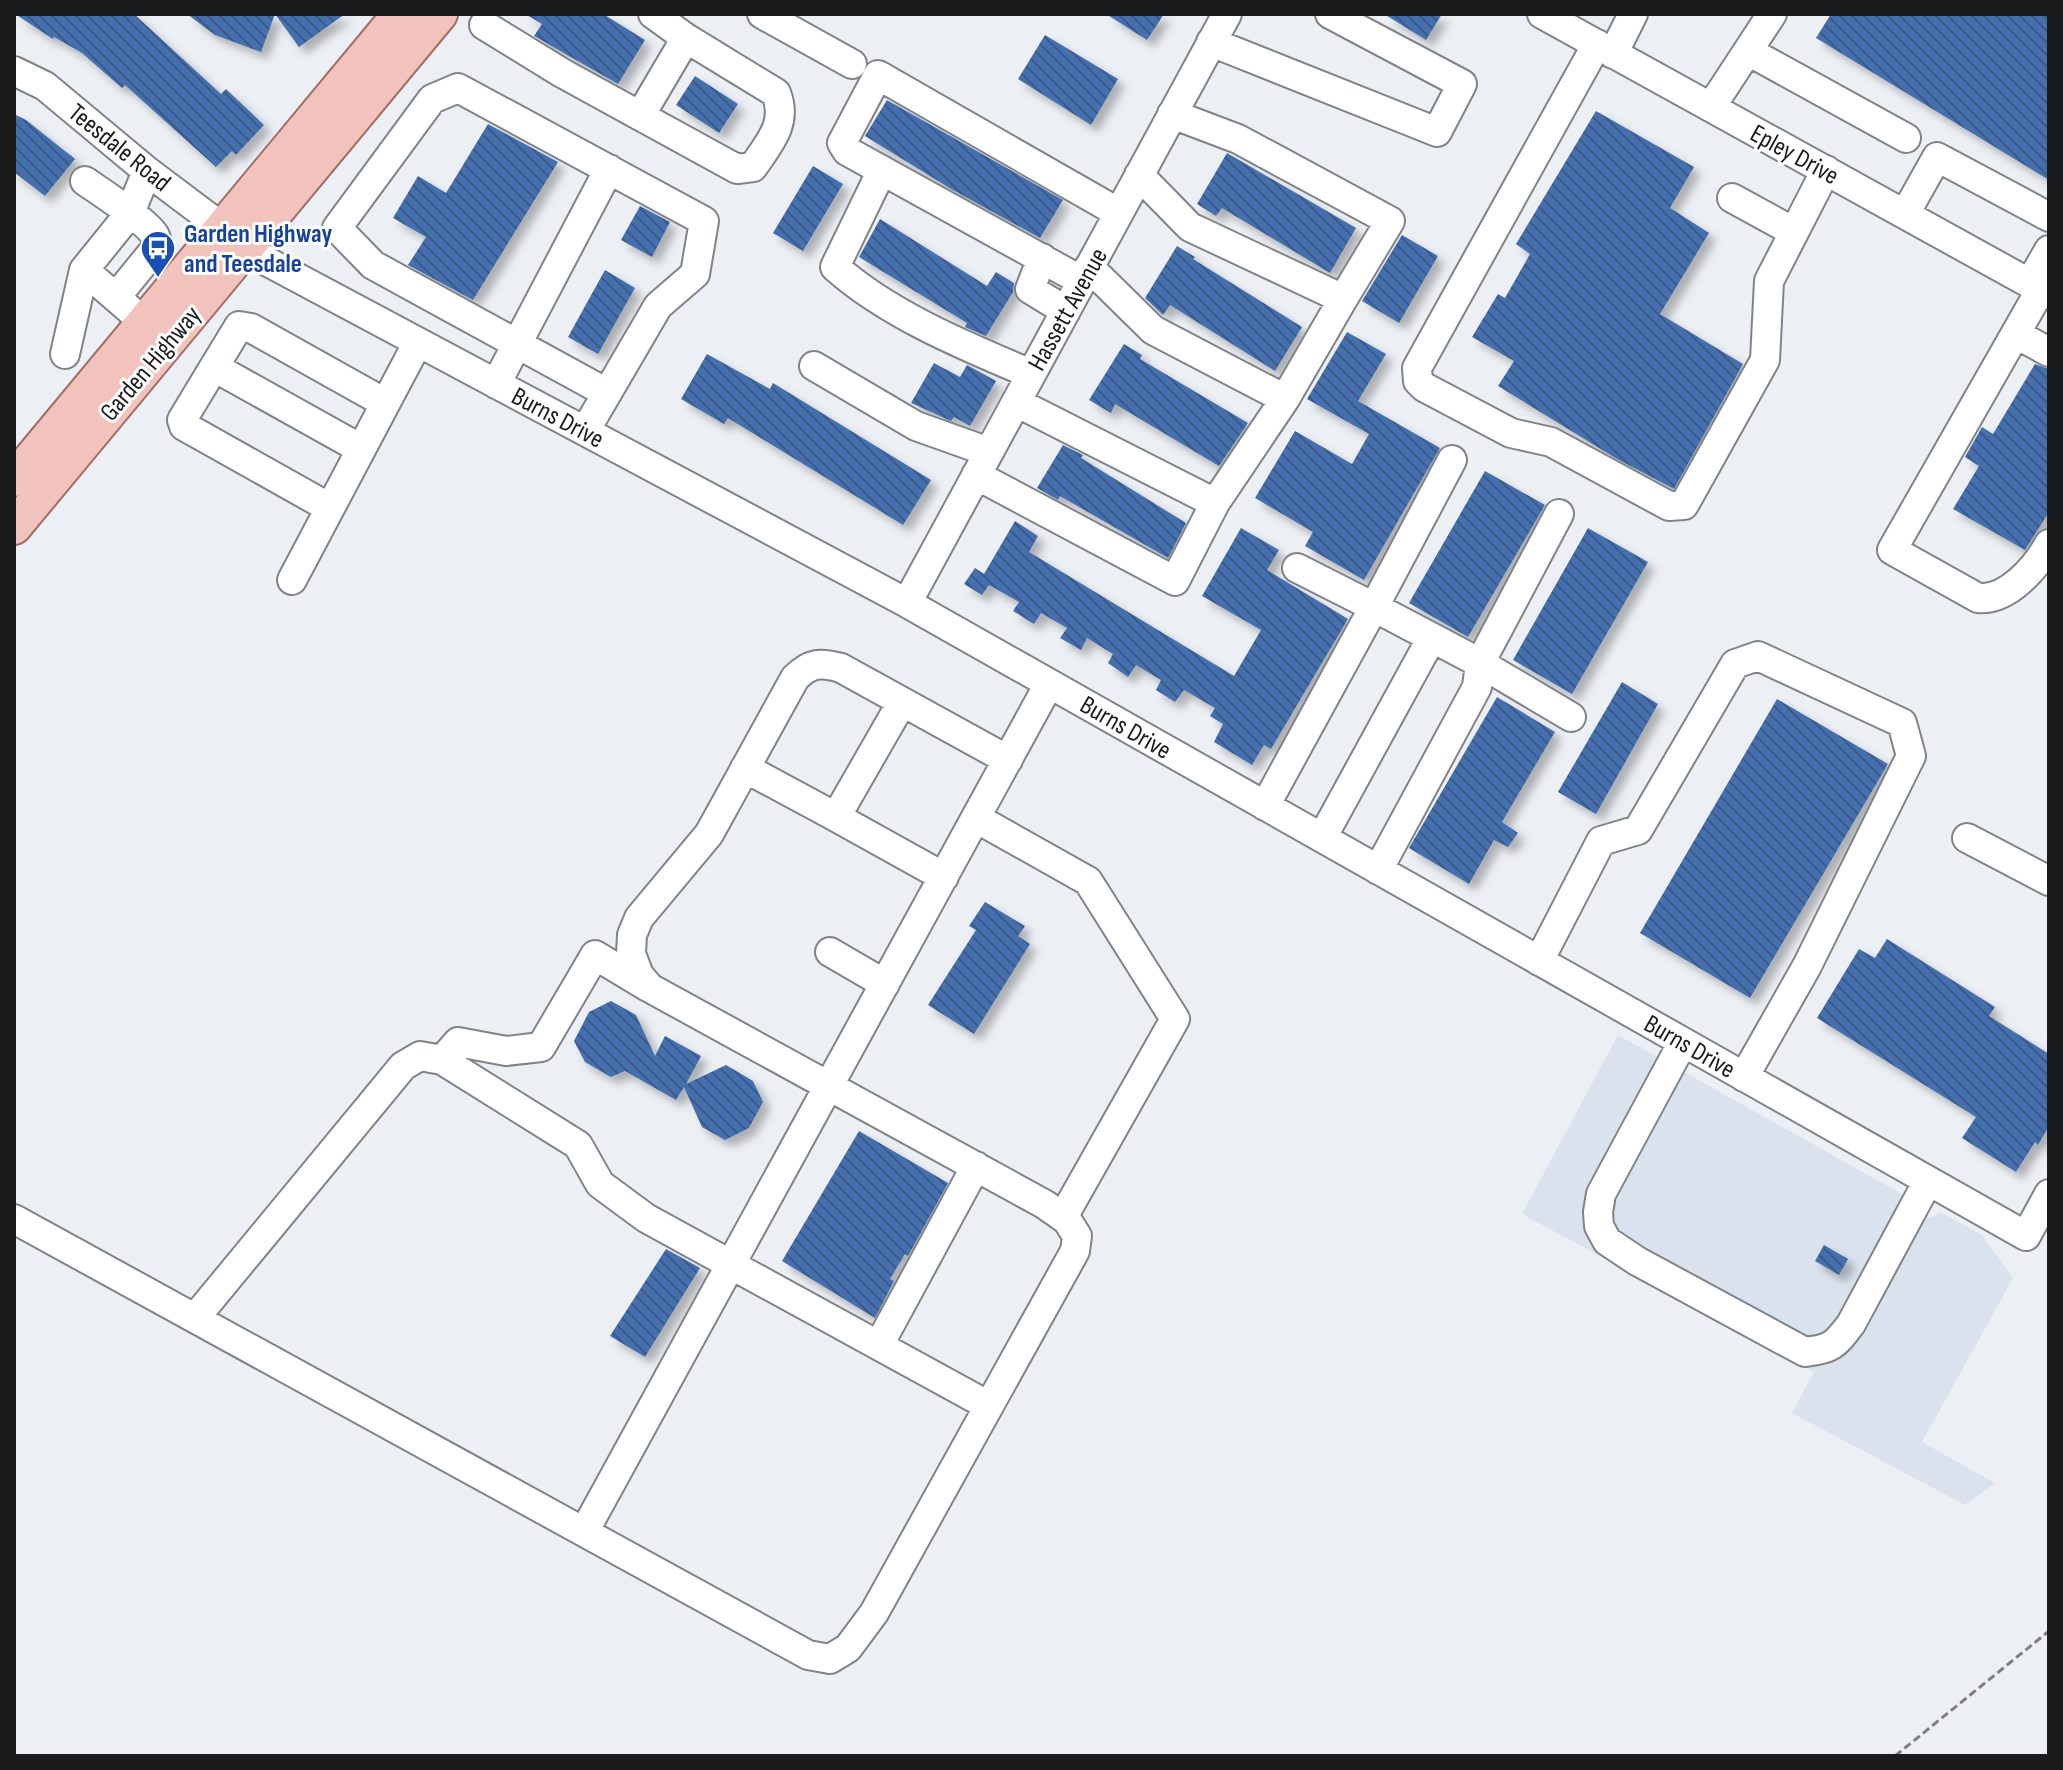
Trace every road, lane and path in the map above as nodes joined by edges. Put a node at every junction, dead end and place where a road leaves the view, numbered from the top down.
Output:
1 (400, 14) edge
2 (440, 14) edge
3 (653, 14) edge
4 (762, 14) edge
5 (1227, 14) edge
6 (1330, 14) edge
7 (1542, 14) edge
8 (1633, 14) edge
9 (1772, 14) edge
10 (484, 18) edge
11 (686, 38) junction
12 (1211, 42) junction
13 (1605, 49) junction
14 (1748, 51) junction
15 (852, 64) dead end
16 (14, 71) edge
17 (1711, 107) junction
18 (1172, 114) junction
19 (640, 116) junction
20 (1906, 138) dead end
21 (609, 169) junction
22 (882, 170) junction
23 (1826, 170) junction
24 (147, 171) junction
25 (1139, 175) junction
26 (85, 181) dead end
27 (1732, 198) dead end
28 (130, 213) junction
29 (1119, 213) junction
30 (1905, 214) junction
31 (2049, 217) edge
32 (1794, 232) junction
33 (235, 236) junction
34 (2049, 250) edge
35 (1036, 255) junction
36 (84, 270) junction
37 (390, 274) junction
38 (1086, 274) junction
39 (2040, 289) edge
40 (116, 297) junction
41 (1343, 299) junction
42 (1066, 311) junction
43 (372, 317) junction
44 (144, 322) junction
45 (2016, 334) junction
46 (418, 342) junction
47 (517, 344) junction
48 (2049, 352) edge
49 (65, 354) dead end
50 (814, 366) dead end
51 (214, 367) junction
52 (1031, 374) junction
53 (496, 384) junction
54 (607, 393) junction
55 (1285, 399) junction
56 (1016, 402) junction
57 (385, 403) junction
58 (585, 431) junction
59 (361, 449) junction
60 (1452, 460) dead end
61 (983, 464) junction
62 (14, 479) edge
63 (1215, 503) junction
64 (330, 508) junction
65 (1559, 514) dead end
66 (14, 527) edge
67 (2049, 544) edge
68 (1297, 568) dead end
69 (292, 580) dead end
70 (907, 603) junction
71 (1374, 607) junction
72 (1431, 639) junction
73 (1480, 663) junction
74 (1049, 684) junction
75 (902, 702) junction
76 (1571, 717) dead end
77 (1008, 760) junction
78 (745, 768) junction
79 (1265, 806) junction
80 (836, 817) junction
81 (976, 818) junction
82 (1322, 838) junction
83 (1967, 838) dead end
84 (1378, 870) junction
85 (944, 877) junction
86 (2049, 881) edge
87 (830, 952) dead end
88 (1539, 961) junction
89 (885, 984) junction
90 (650, 988) junction
91 (1683, 1042) junction
92 (442, 1060) junction
93 (1744, 1077) junction
94 (829, 1085) junction
95 (976, 1166) junction
96 (1928, 1181) junction
97 (2049, 1194) edge
98 (1063, 1217) junction
99 (14, 1219) edge
100 (731, 1264) junction
101 (195, 1318) junction
102 (879, 1345) junction
103 (989, 1406) junction
104 (584, 1532) junction
105 (2049, 1631) edge
106 (1895, 1756) edge

1 - 33 main road, Garden Highway
2 - 33 main road, Garden Highway
3 - 11 street
4 - 15 street
5 - 12 street, Hassett Avenue
6 - 12 street
7 - 13 street, Epley Drive
8 - 13 street
9 - 14 street
10 - 19 street
11 - 19 street
11 - 19 street
12 - 18 street, Hassett Avenue
13 - 17 street, Epley Drive
13 - 32 street
14 - 17 street
14 - 20 street
16 - 24 street, Teesdale Road
17 - 23 street, Epley Drive
18 - 25 street, Hassett Avenue
18 - 41 street
21 - 37 street
21 - 47 street
21 - 54 street
22 - 29 street
22 - 35 street
22 - 52 street
23 - 30 street, Epley Drive
23 - 32 street
24 - 28 street
24 - 33 street, Teesdale Road
25 - 29 street, Hassett Avenue
25 - 41 street
26 - 28 street
27 - 32 street
28 - 36 street
28 - 40 street
29 - 38 street, Hassett Avenue
30 - 31 street
30 - 39 street, Epley Drive
33 - 43 street, Burns Drive
33 - 44 main road, Garden Highway
33 - 66 main road, Garden Highway
34 - 39 street
35 - 38 street
35 - 42 street
36 - 40 street
36 - 49 street
37 - 43 street
37 - 47 street
38 - 42 street, Hassett Avenue
38 - 55 street
39 - 45 street
40 - 44 street
41 - 55 street
42 - 52 street, Hassett Avenue
43 - 46 street, Burns Drive
44 - 62 main road, Garden Highway
45 - 48 street
45 - 67 street
46 - 53 street, Burns Drive
46 - 57 street
47 - 53 street
47 - 54 street
50 - 61 street
51 - 57 street
51 - 59 street
51 - 64 street
52 - 56 street, Hassett Avenue
53 - 58 street, Burns Drive
54 - 58 street
55 - 63 street
56 - 61 street, Hassett Avenue
56 - 63 street
57 - 59 street
58 - 70 street, Burns Drive
59 - 64 street
60 - 71 street
61 - 63 street
61 - 70 street, Hassett Avenue
64 - 69 street
65 - 73 street
68 - 71 street
70 - 74 street, Burns Drive
71 - 72 street
71 - 79 street
72 - 73 street
72 - 82 street
73 - 76 street
73 - 84 street
74 - 77 street
74 - 79 street, Burns Drive
75 - 77 street
75 - 78 street
75 - 80 street
77 - 81 street
78 - 80 street
78 - 90 street
79 - 82 street, Burns Drive
80 - 85 street
81 - 85 street
81 - 98 street
82 - 84 street, Burns Drive
83 - 86 street
84 - 88 street, Burns Drive
85 - 89 street
87 - 89 street
88 - 91 street, Burns Drive
88 - 93 street
89 - 94 street
90 - 92 street
90 - 94 street
91 - 93 street, Burns Drive
91 - 96 street
92 - 100 street
92 - 101 street
93 - 96 street, Burns Drive
94 - 95 street
94 - 100 street
95 - 98 street
95 - 102 street
96 - 97 street, Burns Drive
98 - 103 street
99 - 101 street
100 - 102 street
100 - 104 street
101 - 104 street
102 - 103 street
103 - 104 street
105 - 106 path

